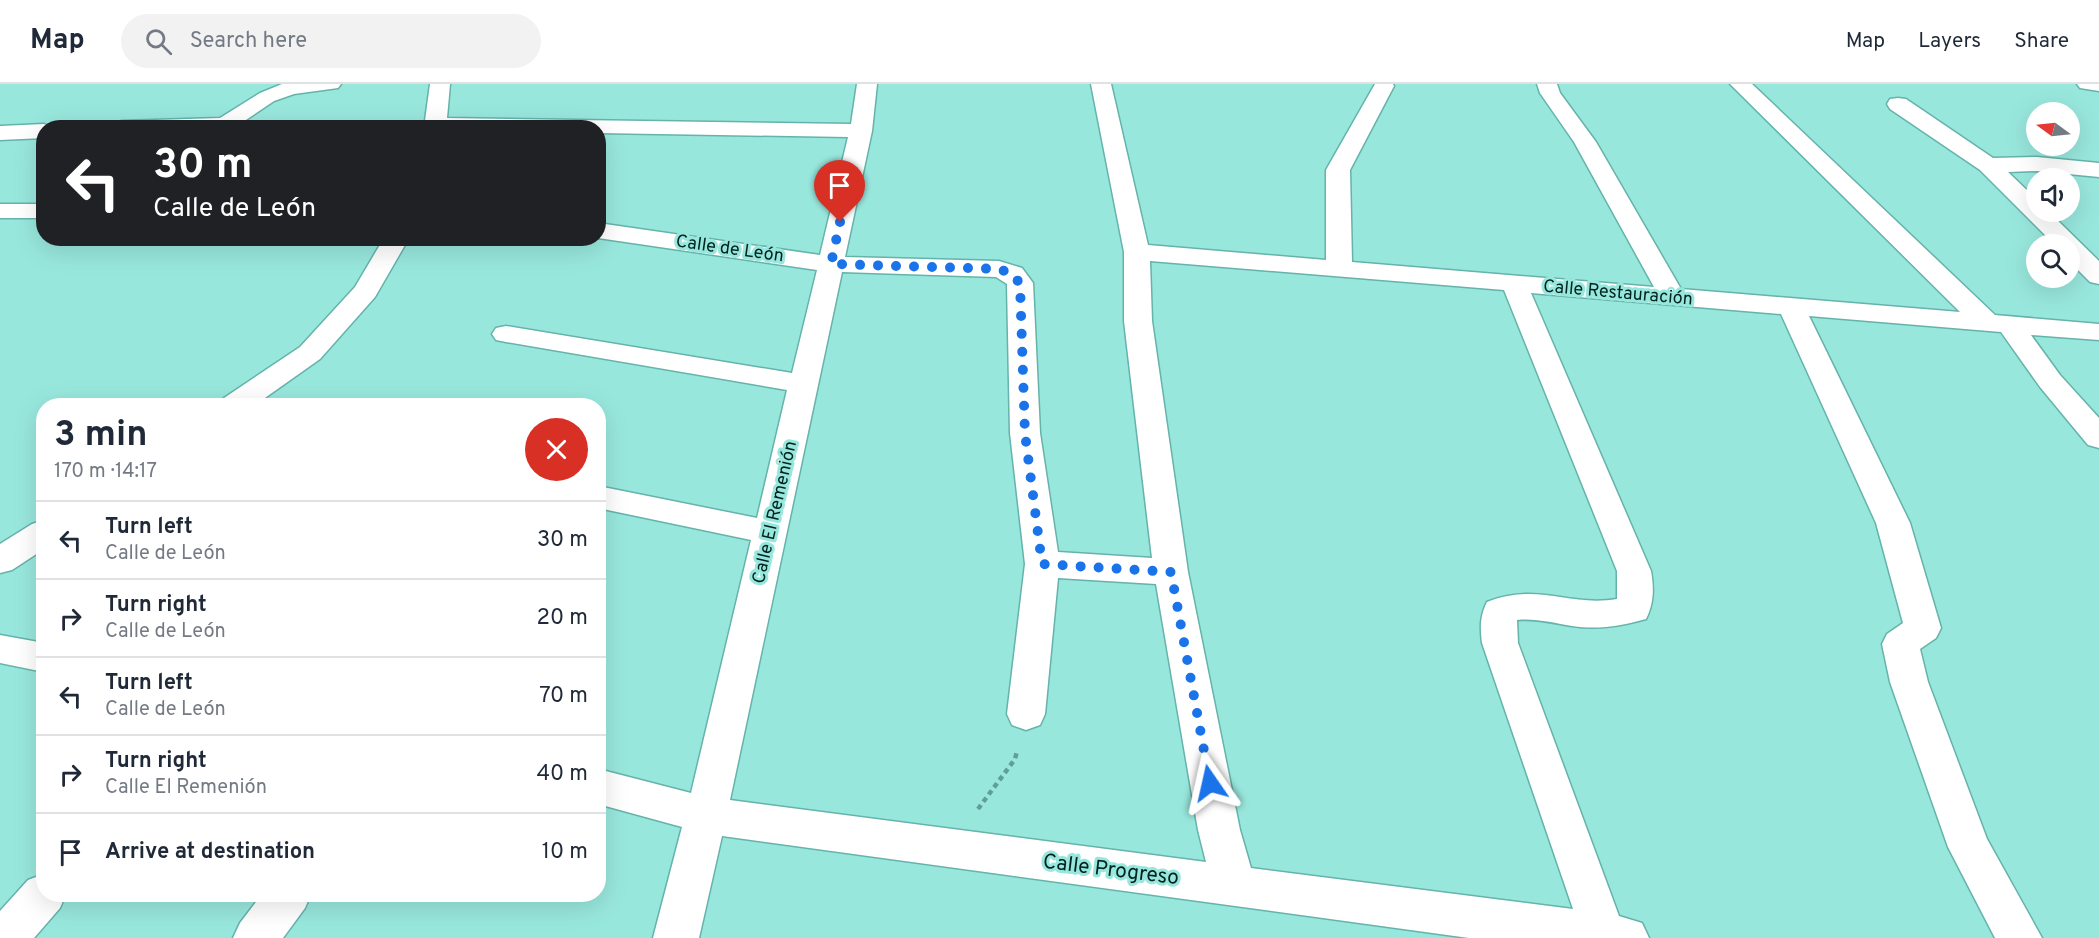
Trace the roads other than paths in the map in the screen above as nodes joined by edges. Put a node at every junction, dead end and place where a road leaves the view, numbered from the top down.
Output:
1 (331, 84) edge
2 (440, 84) edge
3 (867, 84) edge
4 (1101, 84) edge
5 (1546, 84) edge
6 (1740, 84) edge
7 (2086, 84) edge
8 (2099, 85) edge
9 (1384, 86) dead end
10 (1898, 104) dead end
11 (233, 120) edge
12 (437, 120) edge
13 (606, 128) edge
14 (36, 131) edge
15 (861, 131) junction
16 (0, 133) edge
17 (1988, 165) junction
18 (2099, 170) edge
19 (36, 211) edge
20 (0, 212) edge
21 (606, 231) edge
22 (2057, 234) edge
23 (392, 246) edge
24 (1137, 252) junction
25 (2080, 257) edge
26 (831, 264) junction
27 (1339, 268) junction
28 (2099, 276) edge
29 (1514, 283) junction
30 (1672, 296) junction
31 (1791, 306) junction
32 (1997, 323) junction
33 (2099, 332) edge
34 (506, 334) dead end
35 (804, 384) junction
36 (245, 398) edge
37 (2099, 438) edge
38 (606, 499) edge
39 (770, 532) junction
40 (36, 537) edge
41 (0, 561) edge
42 (1042, 564) junction
43 (1171, 572) junction
44 (0, 649) edge
45 (36, 656) edge
46 (1026, 714) road end
47 (606, 788) edge
48 (706, 815) junction
49 (1234, 885) junction
50 (37, 902) edge
51 (283, 902) edge
52 (1615, 937) edge
53 (5, 938) edge
54 (255, 938) edge
55 (676, 938) edge
56 (2019, 938) edge

1 - 11 street
2 - 12 street
3 - 15 street, Calle El Remenión
4 - 24 street
5 - 30 street
6 - 32 street
7 - 8 street
9 - 27 street
10 - 17 street
13 - 15 street
14 - 16 street
15 - 26 street, Calle El Remenión
17 - 18 street
17 - 22 street
19 - 20 street
21 - 26 street, Calle de León
23 - 36 street
24 - 27 street, Calle Restauración
24 - 43 street
25 - 28 street
26 - 35 street, Calle El Remenión
26 - 42 street, Calle de León
27 - 29 street, Calle Restauración
29 - 30 street, Calle Restauración
29 - 52 street
30 - 31 street, Calle Restauración
31 - 32 street, Calle Restauración
31 - 56 street
32 - 33 street, Calle Restauración
32 - 37 street
34 - 35 street
35 - 39 street, Calle El Remenión
38 - 39 street
39 - 48 street, Calle El Remenión
40 - 41 street
42 - 43 street
42 - 46 street
43 - 49 street
44 - 45 street
47 - 48 street, Calle Progreso
48 - 49 street, Calle Progreso
48 - 55 street, Calle El Remenión
49 - 52 street, Calle Progreso
50 - 53 street
51 - 54 street

